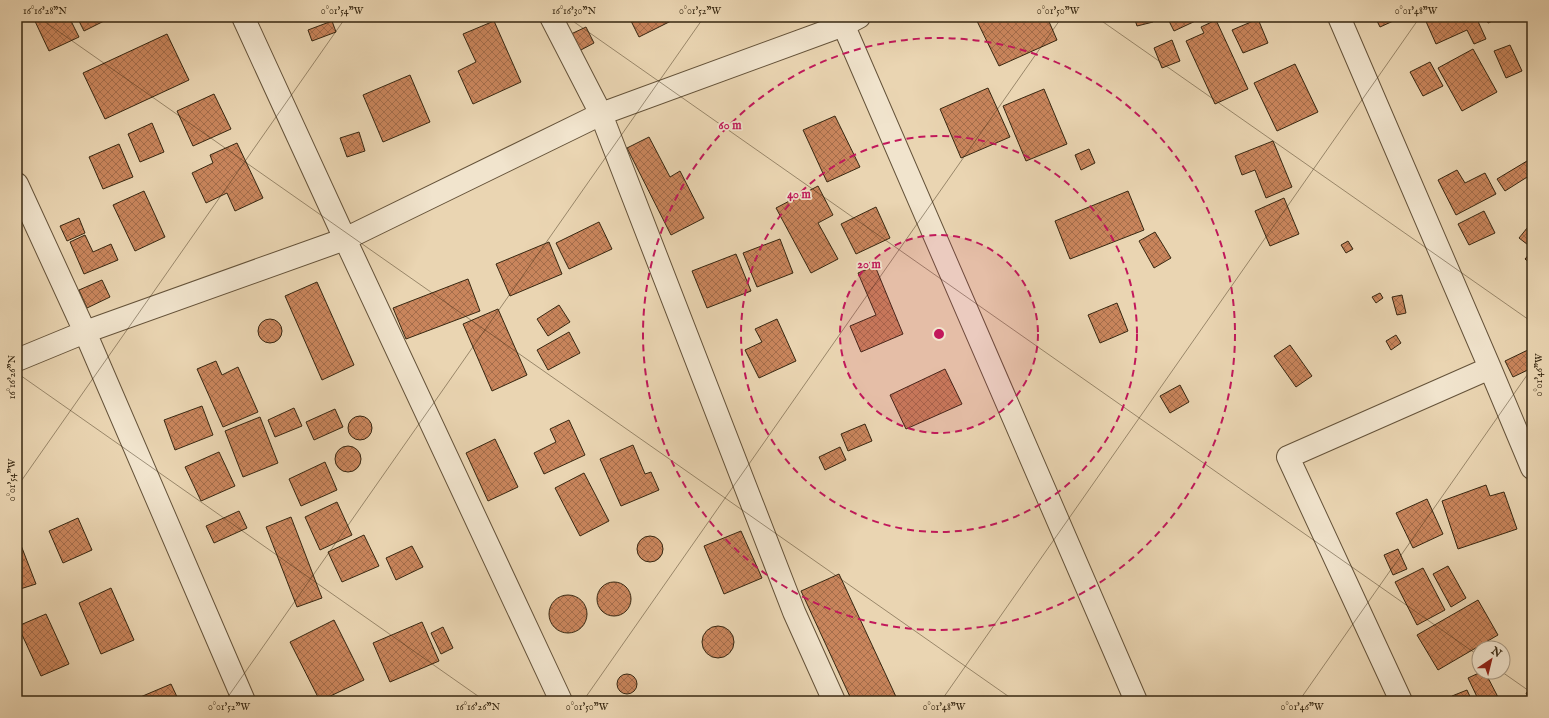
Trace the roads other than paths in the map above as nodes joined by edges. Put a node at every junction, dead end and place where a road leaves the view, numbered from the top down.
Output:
1 (243, 17) edge
2 (551, 17) edge
3 (1338, 17) edge
4 (847, 20) edge
5 (601, 114) junction
6 (17, 184) edge
7 (345, 239) junction
8 (86, 332) junction
9 (17, 360) edge
10 (1490, 368) junction
11 (1532, 468) edge
12 (244, 701) edge
13 (561, 701) edge
14 (834, 701) edge
15 (1136, 701) edge
16 (1401, 701) edge

1 - 7 street
2 - 5 street
3 - 10 street
4 - 5 street
4 - 15 street
5 - 7 street
5 - 14 street
6 - 8 street
7 - 8 street
7 - 13 street
8 - 9 street
8 - 12 street
10 - 11 street
10 - 16 street

